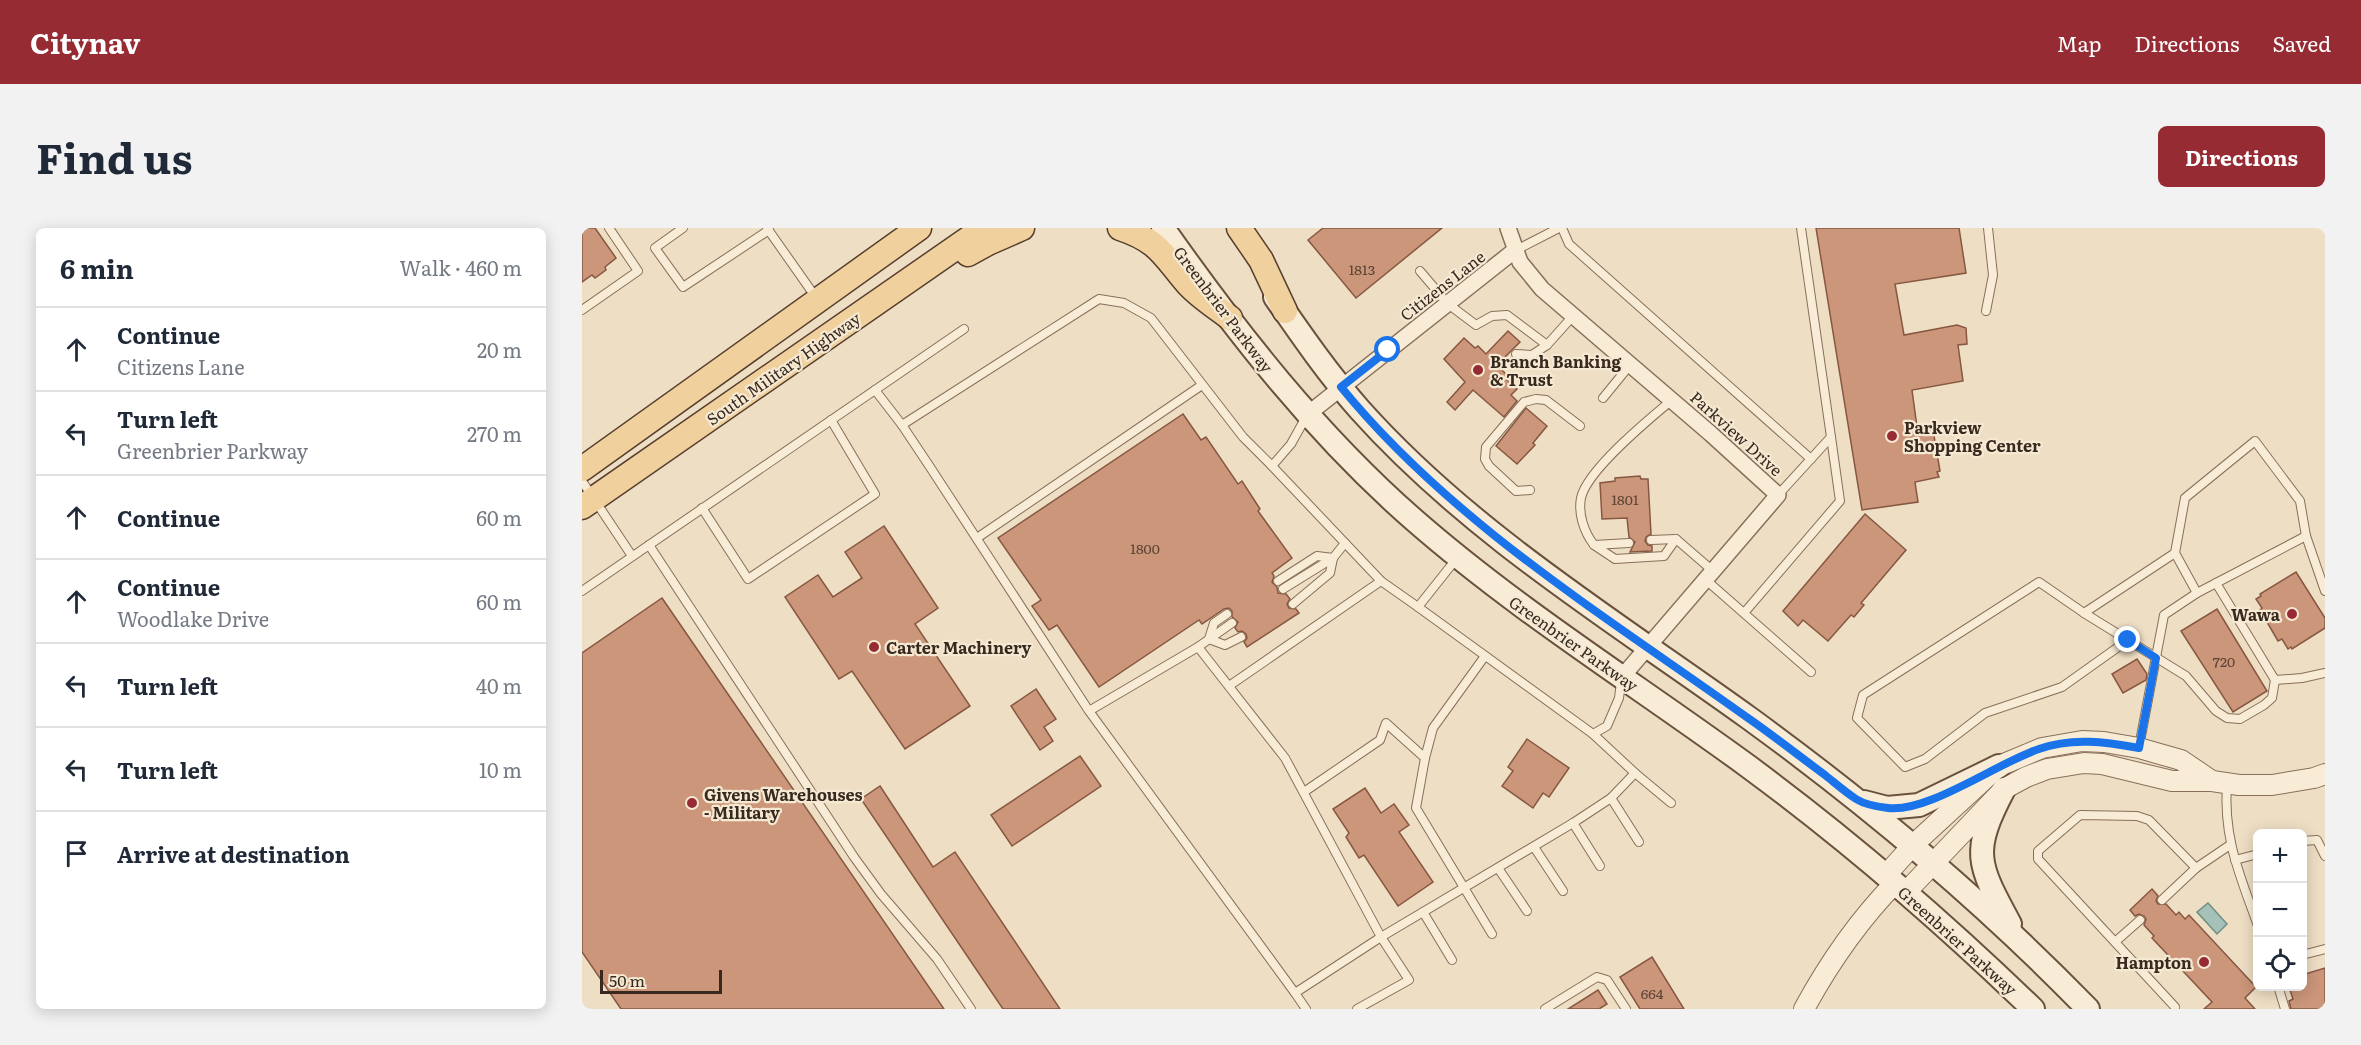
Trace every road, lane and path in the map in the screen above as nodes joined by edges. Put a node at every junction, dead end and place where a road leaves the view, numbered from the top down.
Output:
1 (609, 228) edge
2 (683, 228) edge
3 (919, 228) edge
4 (984, 228) edge
5 (1022, 228) edge
6 (1120, 228) edge
7 (1163, 228) edge
8 (1230, 228) edge
9 (1239, 228) edge
10 (1508, 228) edge
11 (1561, 228) edge
12 (1802, 228) edge
13 (1988, 228) edge
14 (768, 229) edge
15 (1514, 251) junction
16 (1420, 271) dead end
17 (818, 300) junction
18 (1448, 303) junction
19 (582, 310) edge
20 (1986, 310) dead end
21 (1285, 311) junction
22 (1573, 316) junction
23 (1230, 318) junction
24 (964, 329) dead end
25 (817, 344) junction
26 (1547, 345) junction
27 (1516, 354) dead end
28 (1630, 365) junction
29 (1202, 385) junction
30 (1341, 387) junction
31 (875, 390) junction
32 (1603, 398) dead end
33 (1672, 400) junction
34 (1308, 414) junction
35 (831, 420) junction
36 (902, 425) junction
37 (1580, 426) dead end
38 (1831, 437) junction
39 (1811, 459) junction
40 (1272, 466) junction
41 (582, 469) edge
42 (1530, 490) dead end
43 (1779, 495) junction
44 (586, 496) edge
45 (702, 508) junction
46 (2306, 536) junction
47 (977, 538) junction
48 (1676, 539) junction
49 (1651, 540) dead end
50 (1345, 543) junction
51 (1629, 543) dead end
52 (649, 545) junction
53 (1594, 545) junction
54 (2175, 553) junction
55 (632, 556) junction
56 (1458, 557) junction
57 (1333, 558) junction
58 (1709, 575) junction
59 (1278, 581) dead end
60 (1381, 581) junction
61 (2216, 583) junction
62 (1283, 589) dead end
63 (582, 591) edge
64 (2325, 591) edge
65 (2197, 593) junction
66 (1293, 604) dead end
67 (1418, 607) junction
68 (2084, 613) junction
69 (1227, 614) dead end
70 (1744, 614) junction
71 (1232, 623) dead end
72 (1241, 637) dead end
73 (1209, 639) junction
74 (2128, 640) junction
75 (1198, 647) junction
76 (1648, 647) junction
77 (1485, 656) junction
78 (2156, 658) junction
79 (1811, 672) dead end
80 (2325, 673) edge
81 (1622, 677) junction
82 (2275, 680) junction
83 (1229, 686) junction
84 (1089, 711) junction
85 (1593, 734) junction
86 (2139, 748) junction
87 (1425, 758) junction
88 (1999, 766) junction
89 (1635, 773) junction
90 (2325, 774) edge
91 (2219, 781) junction
92 (2004, 789) junction
93 (1304, 792) junction
94 (1611, 798) junction
95 (1857, 800) junction
96 (1671, 803) dead end
97 (1573, 824) junction
98 (2307, 839) edge
99 (1639, 842) dead end
100 (1913, 845) junction
101 (2230, 845) junction
102 (1534, 847) junction
103 (2253, 855) edge
104 (2325, 856) edge
105 (2235, 860) junction
106 (1933, 862) junction
107 (1600, 866) dead end
108 (1498, 868) junction
109 (2196, 868) junction
110 (1896, 883) junction
111 (1463, 888) junction
112 (1563, 891) dead end
113 (2162, 900) dead end
114 (1527, 911) dead end
115 (1423, 912) junction
116 (2253, 912) edge
117 (2140, 920) dead end
118 (1492, 934) dead end
119 (1381, 937) junction
120 (2020, 941) junction
121 (2115, 942) junction
122 (2325, 949) edge
123 (2307, 954) edge
124 (1452, 960) dead end
125 (2279, 991) edge
126 (1295, 993) junction
127 (1621, 1007) edge
128 (2175, 1007) dead end
129 (971, 1009) edge
130 (1306, 1009) edge
131 (1357, 1009) edge
132 (1545, 1009) edge
133 (1804, 1009) edge
134 (2033, 1009) edge
135 (2088, 1009) edge
136 (2286, 1009) edge

1 - 19 lane
2 - 14 lane
3 - 17 main road, South Military Highway
4 - 25 main road, South Military Highway
5 - 25 main road
6 - 23 main road
7 - 23 main road, Greenbrier Parkway
8 - 21 main road
9 - 21 main road
10 - 15 street, Parkview Drive
11 - 15 lane
11 - 39 lane
12 - 38 lane
13 - 20 lane
14 - 17 lane
15 - 18 street, Citizens Lane
15 - 22 street, Parkview Drive
16 - 18 lane
17 - 41 main road, South Military Highway
18 - 26 lane
18 - 30 street, Citizens Lane
21 - 30 main road
22 - 26 lane
22 - 28 street, Parkview Drive
23 - 34 main road, Greenbrier Parkway
24 - 31 lane
25 - 44 main road, South Military Highway
26 - 27 lane
28 - 32 lane
28 - 33 street, Parkview Drive
29 - 36 lane
29 - 40 lane
29 - 47 lane
30 - 34 street, Citizens Lane
30 - 76 main road
31 - 35 lane
31 - 36 lane
33 - 43 street, Parkview Drive
33 - 53 lane
34 - 40 lane
34 - 56 main road, Greenbrier Parkway
35 - 45 lane
35 - 45 lane
36 - 47 lane
37 - 42 lane
38 - 39 lane
38 - 70 lane
39 - 43 lane
40 - 50 lane
43 - 58 street, Parkview Drive
44 - 55 lane
45 - 52 lane
46 - 54 lane
46 - 61 lane
46 - 64 lane
47 - 84 lane
48 - 49 lane
48 - 53 lane
48 - 58 lane
50 - 57 lane
50 - 60 lane
51 - 53 lane
52 - 55 lane
52 - 129 lane
54 - 65 lane
54 - 68 lane
55 - 63 lane
56 - 67 lane
56 - 81 main road, Greenbrier Parkway
57 - 59 lane
57 - 62 lane
57 - 66 lane
58 - 70 lane
58 - 76 street, Parkview Drive
60 - 67 lane
60 - 83 lane
61 - 65 lane
61 - 82 lane
65 - 78 lane
67 - 77 lane
68 - 74 lane
68 - 74 lane
69 - 73 lane
70 - 79 lane
71 - 73 lane
72 - 73 lane
73 - 75 lane
74 - 78 lane
75 - 83 lane
75 - 84 lane
76 - 81 street, Parkview Drive
76 - 95 main road
77 - 85 lane
77 - 87 lane
78 - 82 lane
78 - 86 lane
80 - 82 lane
81 - 85 lane
81 - 110 main road, Greenbrier Parkway
83 - 93 lane
84 - 126 lane
85 - 89 lane
86 - 88 street
86 - 91 street
87 - 93 lane
87 - 111 lane
88 - 95 main road
88 - 100 street
89 - 94 lane
89 - 96 lane
90 - 91 street
91 - 92 street
91 - 101 lane
92 - 106 street
92 - 120 main road
93 - 119 lane
94 - 97 lane
94 - 99 lane
95 - 100 main road
97 - 102 lane
97 - 107 lane
98 - 104 lane
100 - 106 main road
100 - 110 street
101 - 105 lane
101 - 109 lane
102 - 108 lane
102 - 112 lane
103 - 105 lane
105 - 116 lane
106 - 110 street
106 - 120 main road
108 - 111 lane
108 - 114 lane
109 - 113 lane
109 - 121 lane
110 - 133 street
110 - 134 main road, Greenbrier Parkway
111 - 115 lane
111 - 118 lane
115 - 119 lane
115 - 124 lane
117 - 121 lane
119 - 126 lane
119 - 131 lane
120 - 135 main road
121 - 128 lane
122 - 123 lane
125 - 136 lane
126 - 130 lane
127 - 132 lane

